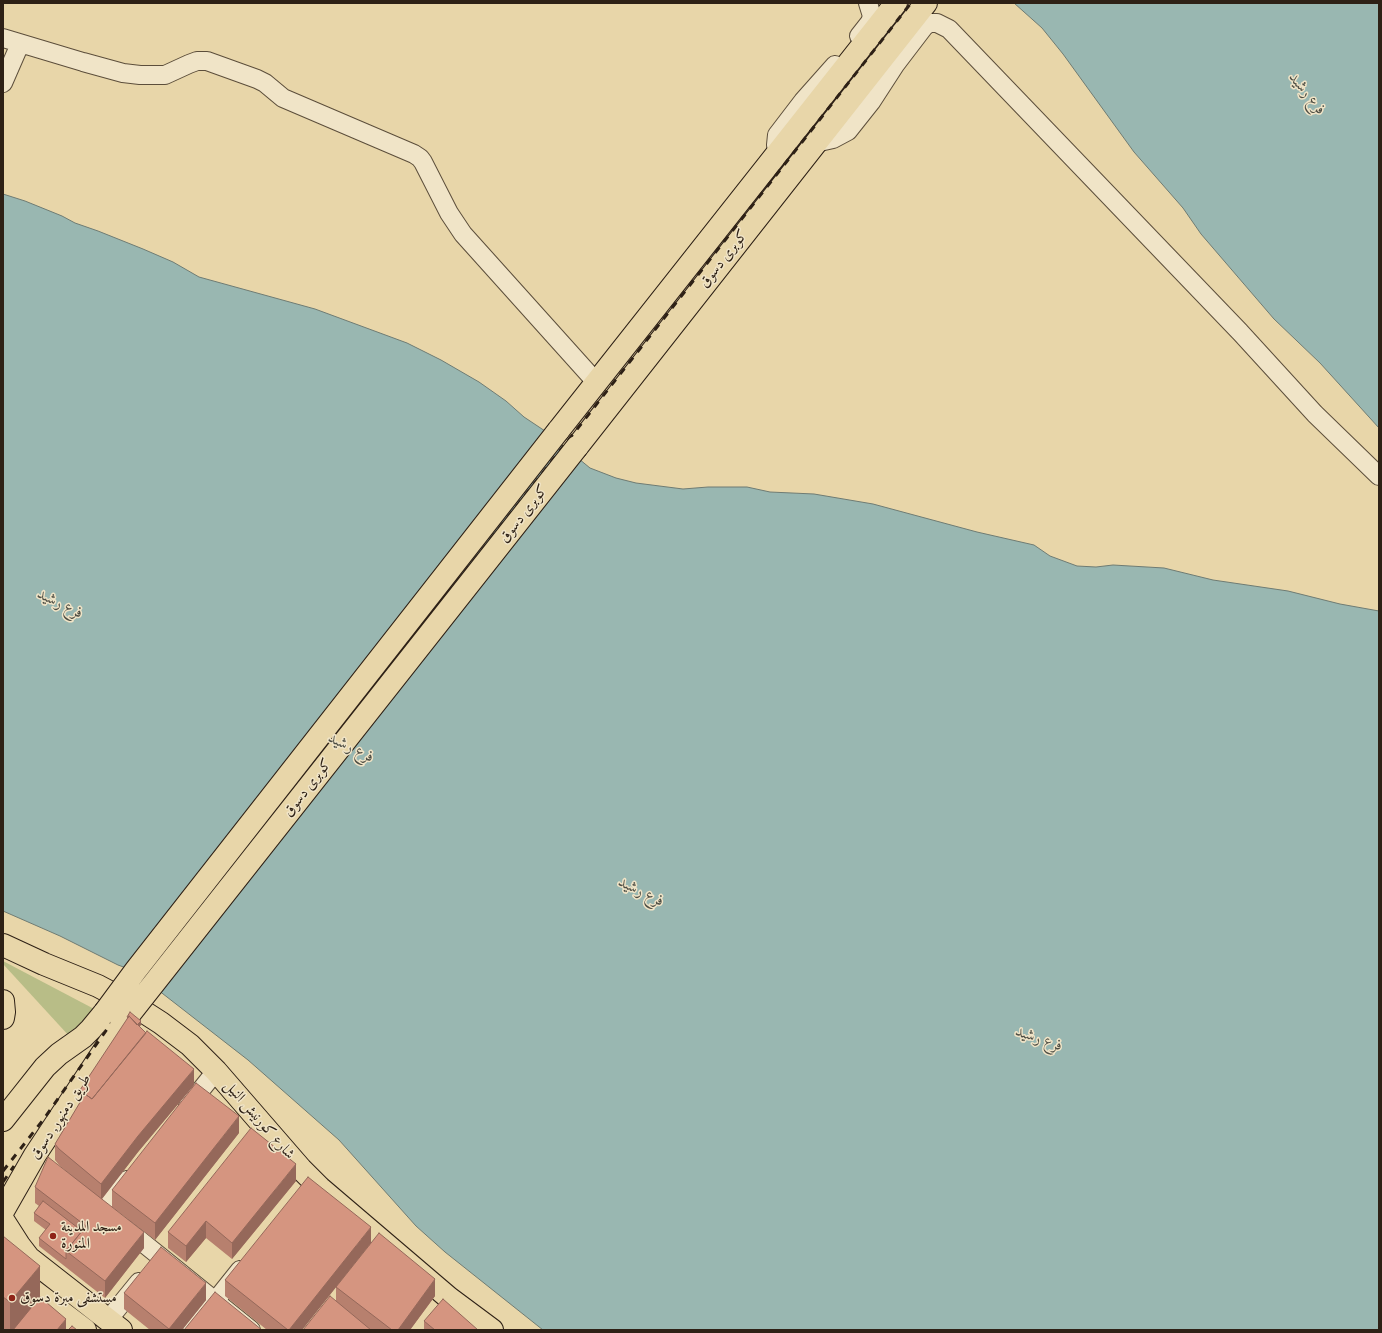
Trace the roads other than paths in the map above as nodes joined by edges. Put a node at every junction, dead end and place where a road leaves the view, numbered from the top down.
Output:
1 (868, 3) edge
2 (896, 3) edge
3 (926, 3) edge
4 (3, 38) edge
5 (20, 44) junction
6 (3, 83) edge
7 (815, 143) junction
8 (778, 152) junction
9 (596, 382) junction
10 (1379, 476) edge
11 (3, 945) edge
12 (3, 1001) edge
13 (3, 1018) edge
14 (113, 1018) junction
15 (216, 1071) junction
16 (177, 1119) edge
17 (3, 1120) edge
18 (137, 1168) edge
19 (3, 1211) edge
20 (3, 1220) edge
21 (164, 1250) junction
22 (249, 1259) edge
23 (5, 1264) edge
24 (215, 1301) junction
25 (115, 1325) edge
26 (78, 1328) edge
27 (192, 1330) edge
28 (251, 1330) edge
29 (492, 1330) edge

1 - 8 street
2 - 8 main road, كوبرى دسوق
3 - 7 main road, كوبرى دسوق
4 - 5 street
5 - 6 street
5 - 9 street
7 - 10 street
7 - 14 main road, كوبرى دسوق, bridge
8 - 9 main road, كوبرى دسوق
9 - 14 main road, كوبرى دسوق, bridge
11 - 15 main road, شارع كورنيش النيل
12 - 13 main road
14 - 17 main road
14 - 19 main road, طريق دمنهور, دسوق
15 - 16 street
15 - 29 main road, شارع كورنيش النيل
18 - 21 street
20 - 25 main road
21 - 24 street
21 - 25 street
22 - 24 street
23 - 26 main road
24 - 27 street
24 - 28 street

